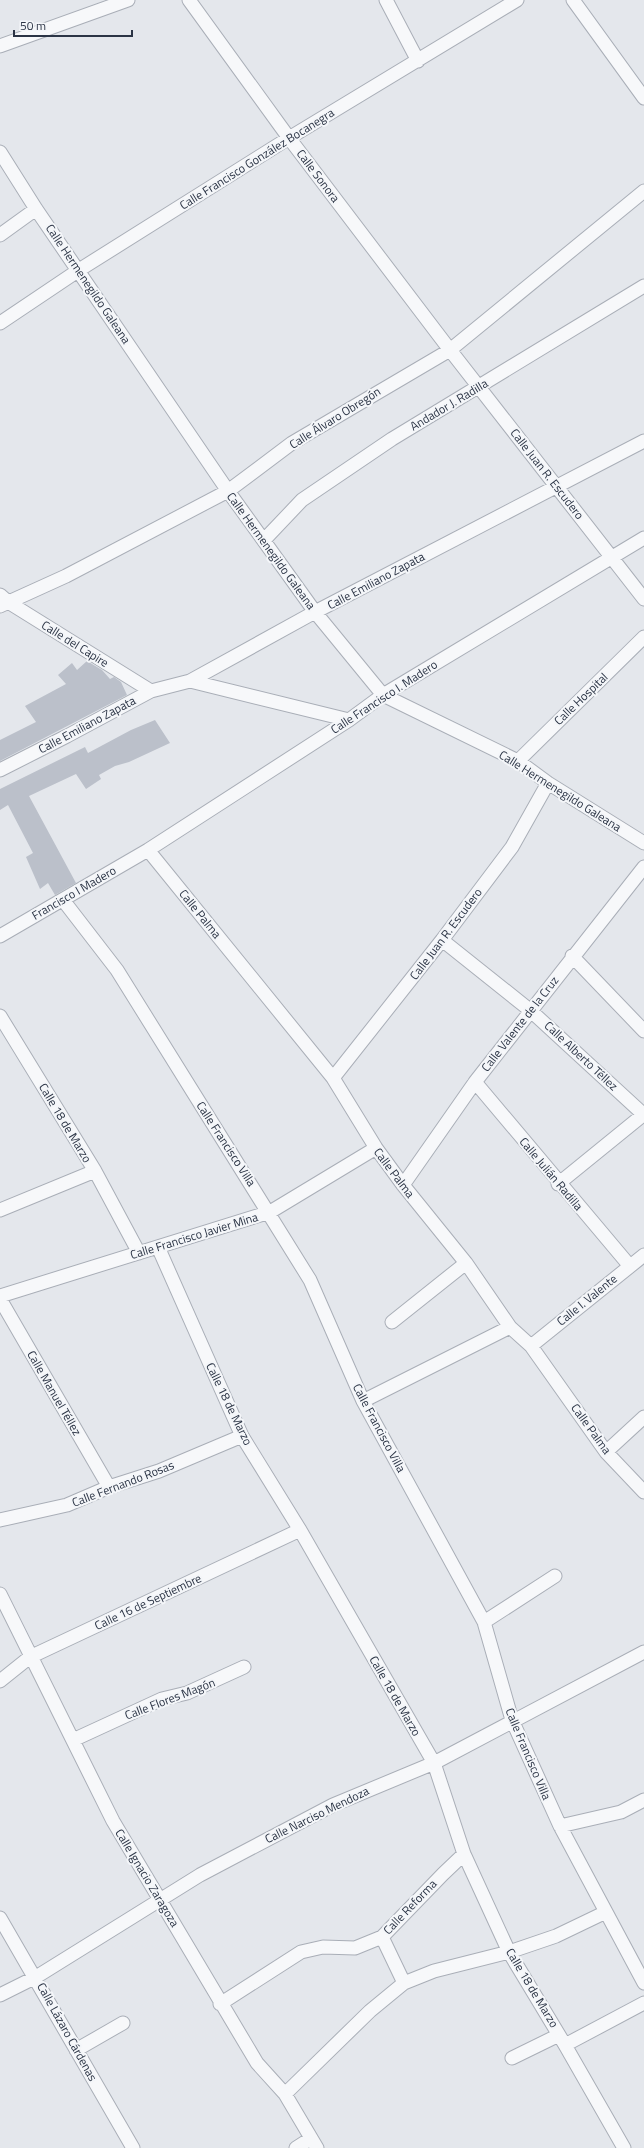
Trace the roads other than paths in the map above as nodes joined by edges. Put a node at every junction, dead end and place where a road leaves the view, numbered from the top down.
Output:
1 (128, 0) edge
2 (189, 0) edge
3 (386, 0) edge
4 (517, 0) edge
5 (573, 0) edge
6 (0, 46) edge
7 (418, 61) junction
8 (644, 98) edge
9 (288, 138) junction
10 (0, 152) edge
11 (644, 191) edge
12 (36, 209) junction
13 (0, 234) edge
14 (79, 270) junction
15 (644, 286) edge
16 (0, 323) edge
17 (450, 350) junction
18 (479, 387) junction
19 (644, 441) edge
20 (557, 486) junction
21 (228, 491) junction
22 (644, 538) edge
23 (265, 539) junction
24 (611, 558) junction
25 (644, 599) edge
26 (3, 601) edge
27 (315, 612) junction
28 (644, 637) edge
29 (190, 681) junction
30 (151, 691) junction
31 (383, 695) junction
32 (349, 720) junction
33 (518, 761) junction
34 (0, 770) edge
35 (548, 783) junction
36 (644, 843) edge
37 (148, 850) junction
38 (644, 867) edge
39 (63, 900) junction
40 (0, 936) edge
41 (442, 940) junction
42 (572, 956) junction
43 (531, 1011) junction
44 (0, 1016) edge
45 (644, 1031) edge
46 (333, 1078) junction
47 (475, 1082) junction
48 (644, 1114) edge
49 (376, 1148) junction
50 (95, 1171) junction
51 (558, 1184) junction
52 (403, 1186) junction
53 (0, 1210) edge
54 (270, 1212) junction
55 (158, 1247) junction
56 (139, 1253) junction
57 (644, 1255) edge
58 (466, 1263) junction
59 (629, 1266) junction
60 (0, 1297) edge
61 (392, 1322) dead end
62 (510, 1328) junction
63 (531, 1346) junction
64 (363, 1401) junction
65 (644, 1416) edge
66 (242, 1436) junction
67 (606, 1452) junction
68 (109, 1487) junction
69 (644, 1492) edge
70 (0, 1520) edge
71 (300, 1530) junction
72 (555, 1576) dead end
73 (0, 1594) edge
74 (484, 1622) junction
75 (644, 1652) edge
76 (30, 1658) junction
77 (244, 1667) dead end
78 (0, 1681) edge
79 (512, 1720) junction
80 (73, 1740) junction
81 (434, 1762) junction
82 (644, 1800) edge
83 (560, 1826) junction
84 (464, 1854) junction
85 (161, 1899) junction
86 (606, 1912) junction
87 (0, 1918) edge
88 (382, 1937) junction
89 (509, 1952) junction
90 (36, 1977) junction
91 (404, 1983) junction
92 (644, 1983) edge
93 (0, 1995) edge
94 (220, 2004) junction
95 (644, 2004) edge
96 (124, 2022) dead end
97 (562, 2040) junction
98 (76, 2050) junction
99 (512, 2058) dead end
100 (284, 2094) junction
101 (314, 2143) edge
102 (133, 2148) edge
103 (296, 2148) edge
104 (624, 2148) edge

1 - 6 street
2 - 9 street, Calle Sonora
3 - 7 street
4 - 7 street, Calle Francisco González Bocanegra
5 - 8 street
7 - 9 street, Calle Francisco González Bocanegra
9 - 14 street, Calle Francisco González Bocanegra
9 - 17 street, Calle Sonora
10 - 12 street, Calle Hermenegildo Galeana
11 - 17 street, Calle Álvaro Obregón
12 - 13 street
12 - 14 street, Calle Hermenegildo Galeana
14 - 16 street, Calle Francisco González Bocanegra
14 - 21 street, Calle Hermenegildo Galeana
15 - 18 street, Andador J. Radilla
17 - 18 street, Calle Juan R. Escudero
17 - 21 street, Calle Álvaro Obregón
18 - 20 street, Calle Juan R. Escudero
18 - 23 street, Andador J. Radilla
19 - 20 street, Calle Emiliano Zapata
20 - 24 street, Calle Juan R. Escudero
20 - 27 street, Calle Emiliano Zapata
21 - 23 street, Calle Hermenegildo Galeana
21 - 26 street, Calle Álvaro Obregón
22 - 24 street, Calle Francisco I. Madero
23 - 27 street, Calle Hermenegildo Galeana
24 - 25 street, Calle Juan R. Escudero
24 - 31 street, Calle Francisco I. Madero
26 - 30 street, Calle del Capire
27 - 29 street, Calle Emiliano Zapata
27 - 31 street, Calle Hermenegildo Galeana
28 - 33 street, Calle Hospital
29 - 30 street, Calle Emiliano Zapata
29 - 32 street
30 - 34 street, Calle Emiliano Zapata
31 - 32 street, Calle Francisco I. Madero
31 - 33 street, Calle Hermenegildo Galeana
32 - 37 street, Calle Francisco I. Madero
33 - 35 street, Calle Hermenegildo Galeana
35 - 36 street, Calle Hermenegildo Galeana
35 - 41 street, Calle Juan R. Escudero
37 - 39 street, Francisco I Madero
37 - 46 street, Calle Palma
38 - 42 street, Calle Valente de la Cruz
39 - 40 street, Francisco I Madero
39 - 54 street, Calle Francisco Villa
41 - 43 street, Calle Alberto Téllez
41 - 46 street, Calle Juan R. Escudero
42 - 43 street, Calle Valente de la Cruz
42 - 45 street
43 - 47 street, Calle Valente de la Cruz
43 - 48 street, Calle Alberto Téllez
44 - 50 street, Calle 18 de Marzo
46 - 49 street, Calle Palma
47 - 51 street, Calle Julián Radilla
47 - 52 street, Calle Valente de la Cruz
48 - 51 street
49 - 52 street, Calle Palma
49 - 54 street, Calle Francisco Javier Mina
50 - 53 street
50 - 56 street, Calle 18 de Marzo
51 - 59 street, Calle Julián Radilla
52 - 58 street, Calle Palma
54 - 55 street, Calle Francisco Javier Mina
54 - 64 street, Calle Francisco Villa
55 - 56 street, Calle Francisco Javier Mina
55 - 66 street, Calle 18 de Marzo
56 - 60 street, Calle Francisco Javier Mina
57 - 59 street, Calle I. Valente
58 - 61 street
58 - 62 street, Calle Palma
59 - 63 street, Calle I. Valente
60 - 68 street, Calle Manuel Téllez
62 - 63 street, Calle Palma
62 - 64 street
63 - 67 street, Calle Palma
64 - 74 street, Calle Francisco Villa
65 - 67 street
66 - 68 street, Calle Fernando Rosas
66 - 71 street, Calle 18 de Marzo
67 - 69 street, Calle Palma
68 - 70 street, Calle Fernando Rosas
71 - 76 street, Calle 16 de Septiembre
71 - 81 street, Calle 18 de Marzo
72 - 74 street
73 - 76 street, Calle Ignacio Zaragoza
74 - 79 street, Calle Francisco Villa
75 - 79 street, Calle Narciso Mendoza
76 - 78 street, Calle 16 de Septiembre
76 - 80 street, Calle Ignacio Zaragoza
77 - 80 street, Calle Flores Magón
79 - 81 street, Calle Narciso Mendoza
79 - 83 street, Calle Francisco Villa
80 - 85 street, Calle Ignacio Zaragoza
81 - 84 street, Calle 18 de Marzo
81 - 85 street, Calle Narciso Mendoza
82 - 83 street
83 - 86 street, Calle Francisco Villa
84 - 88 street, Calle Reforma
84 - 89 street, Calle 18 de Marzo
85 - 90 street, Calle Narciso Mendoza
85 - 94 street, Calle Ignacio Zaragoza
86 - 89 street
86 - 92 street, Calle Francisco Villa
87 - 90 street, Calle Lázaro Cárdenas
88 - 91 street
88 - 94 street, Calle Reforma
89 - 91 street
89 - 97 street, Calle 18 de Marzo
90 - 93 street, Calle Narciso Mendoza
90 - 98 street, Calle Lázaro Cárdenas
91 - 100 street
94 - 100 street, Calle Ignacio Zaragoza
95 - 97 street
96 - 98 street
97 - 99 street
97 - 104 street, Calle 18 de Marzo
98 - 102 street, Calle Lázaro Cárdenas
100 - 101 street, Calle Ignacio Zaragoza
101 - 103 street

